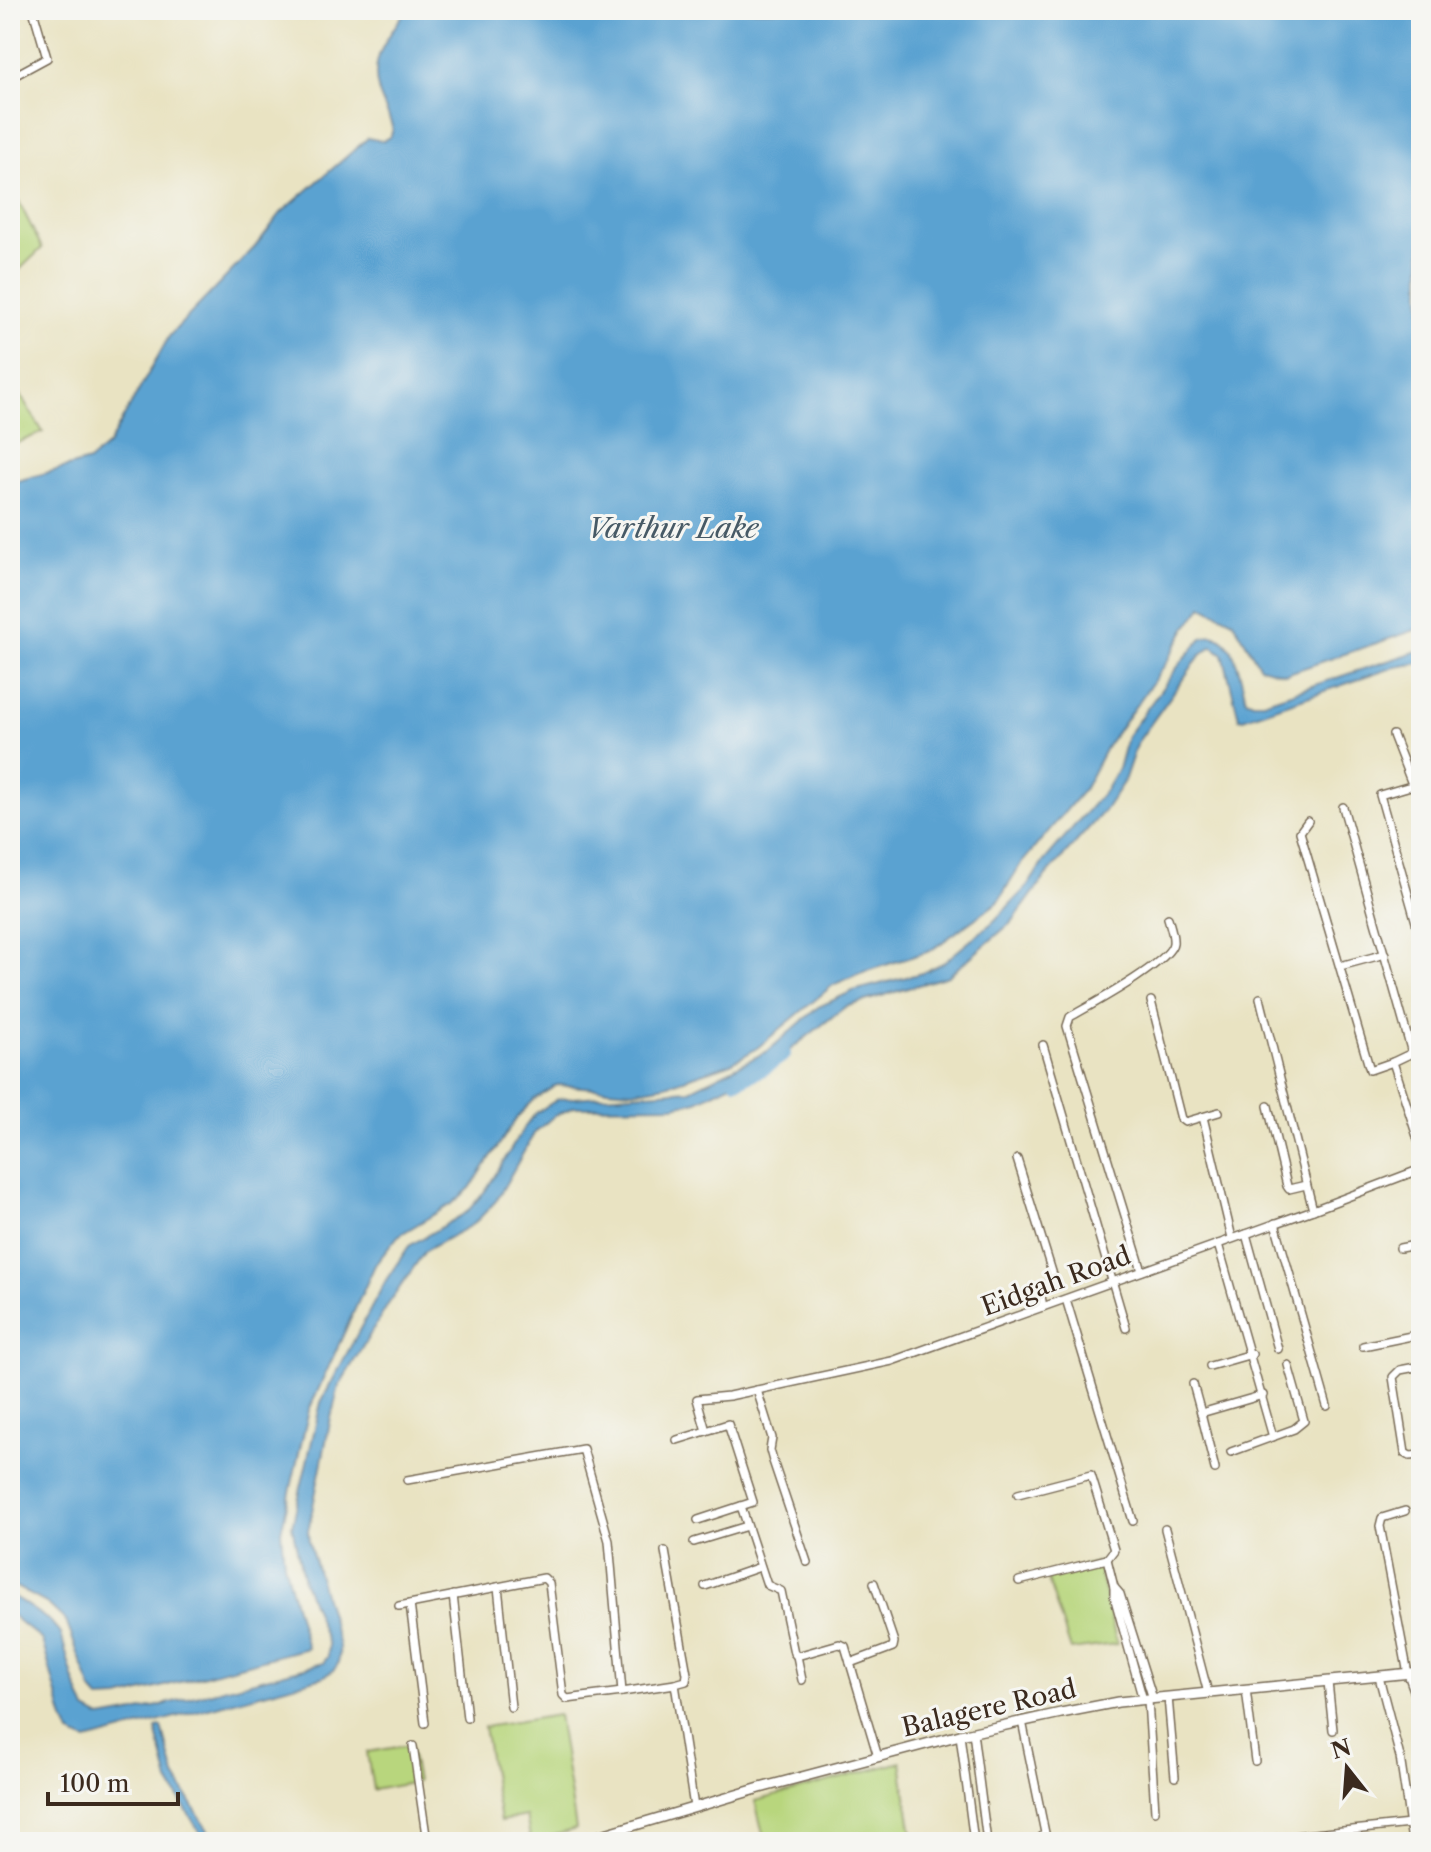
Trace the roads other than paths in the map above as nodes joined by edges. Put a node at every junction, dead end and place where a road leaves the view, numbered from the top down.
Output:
1 (33, 10) edge
2 (10, 78) edge
3 (1393, 735) dead end
4 (1417, 783) edge
5 (1343, 807) dead end
6 (1308, 821) dead end
7 (1168, 918) dead end
8 (1421, 940) edge
9 (1385, 954) junction
10 (1340, 966) junction
11 (1260, 998) dead end
12 (1151, 1001) dead end
13 (1043, 1045) dead end
14 (1393, 1062) junction
15 (1268, 1106) dead end
16 (1219, 1112) dead end
17 (1203, 1117) junction
18 (1421, 1149) edge
19 (1017, 1159) dead end
20 (1421, 1169) edge
21 (1306, 1185) junction
22 (1313, 1210) junction
23 (1275, 1223) junction
24 (1246, 1234) junction
25 (1232, 1238) junction
26 (1218, 1244) junction
27 (1421, 1244) edge
28 (1400, 1248) dead end
29 (1142, 1271) junction
30 (1112, 1282) junction
31 (1066, 1299) junction
32 (1043, 1307) junction
33 (1126, 1328) dead end
34 (1421, 1334) edge
35 (1363, 1346) dead end
36 (1278, 1349) dead end
37 (1252, 1354) junction
38 (1288, 1365) dead end
39 (1210, 1366) dead end
40 (1421, 1366) edge
41 (1193, 1384) dead end
42 (757, 1390) junction
43 (1263, 1395) junction
44 (1327, 1406) dead end
45 (1201, 1413) junction
46 (706, 1431) junction
47 (1273, 1437) junction
48 (677, 1440) dead end
49 (1231, 1452) dead end
50 (1421, 1455) edge
51 (1215, 1469) dead end
52 (407, 1480) dead end
53 (1018, 1494) dead end
54 (741, 1506) junction
55 (1405, 1511) dead end
56 (698, 1520) dead end
57 (1133, 1521) dead end
58 (747, 1526) junction
59 (1165, 1529) dead end
60 (694, 1542) dead end
61 (665, 1551) dead end
62 (1107, 1559) junction
63 (807, 1562) dead end
64 (760, 1567) junction
65 (1019, 1581) dead end
66 (874, 1583) dead end
67 (705, 1586) dead end
68 (498, 1587) junction
69 (453, 1595) junction
70 (410, 1604) junction
71 (399, 1606) dead end
72 (797, 1656) junction
73 (850, 1663) junction
74 (1421, 1672) edge
75 (1408, 1674) junction
76 (1379, 1677) junction
77 (802, 1680) dead end
78 (1328, 1682) junction
79 (675, 1684) junction
80 (1246, 1689) junction
81 (622, 1692) junction
82 (1208, 1693) junction
83 (1168, 1697) junction
84 (1148, 1700) junction
85 (511, 1707) dead end
86 (1421, 1710) edge
87 (467, 1718) dead end
88 (1022, 1721) junction
89 (425, 1723) dead end
90 (1333, 1730) dead end
91 (973, 1732) junction
92 (960, 1735) junction
93 (413, 1746) dead end
94 (878, 1757) junction
95 (1255, 1761) dead end
96 (1175, 1777) dead end
97 (1421, 1794) edge
98 (1406, 1797) junction
99 (694, 1807) junction
100 (1155, 1811) dead end
101 (1410, 1824) junction
102 (427, 1842) edge
103 (578, 1842) edge
104 (974, 1842) edge
105 (987, 1842) edge
106 (1037, 1842) edge
107 (1236, 1842) edge
108 (1412, 1842) edge

1 - 2 street
3 - 4 street
4 - 8 street
5 - 9 street
6 - 10 street
7 - 29 street
9 - 10 street
9 - 14 street
10 - 14 street
11 - 21 street
12 - 17 street
13 - 30 street
14 - 18 street
15 - 21 street
16 - 17 street
17 - 25 street
19 - 32 street
20 - 22 street, Eidgah Road
21 - 22 street
22 - 23 street, Eidgah Road
23 - 24 street, Eidgah Road
23 - 44 street
24 - 25 street, Eidgah Road
24 - 36 street
25 - 26 street, Eidgah Road
26 - 29 street, Eidgah Road
26 - 37 street
27 - 28 street
29 - 30 street, Eidgah Road
30 - 31 street, Eidgah Road
30 - 33 street
31 - 32 street, Eidgah Road
31 - 57 street
32 - 42 street, Eidgah Road
34 - 35 street
37 - 39 street
37 - 43 street
38 - 47 street
40 - 50 street
41 - 45 street
42 - 46 street, Eidgah Road
42 - 63 street
43 - 45 street
43 - 47 street
45 - 51 street
46 - 48 street
46 - 54 street
47 - 49 street
52 - 81 street
53 - 62 street
54 - 56 street
54 - 58 street
55 - 75 street
58 - 60 street
58 - 64 street
59 - 82 street
61 - 79 street
62 - 65 street
62 - 84 street
64 - 67 street
64 - 72 street
66 - 73 street
68 - 69 street
68 - 81 street
68 - 85 street
69 - 70 street
69 - 87 street
70 - 71 street
70 - 89 street
72 - 73 street
72 - 77 street
73 - 94 street
74 - 75 street, Balagere Road
75 - 76 street, Balagere Road
75 - 86 street
76 - 78 street, Balagere Road
76 - 98 street
78 - 80 street, Balagere Road
78 - 90 street
79 - 81 street
79 - 99 street
80 - 82 street, Balagere Road
80 - 95 street
82 - 83 street, Balagere Road
83 - 84 street, Balagere Road
83 - 96 street
84 - 88 street, Balagere Road
84 - 100 street
88 - 91 street, Balagere Road
88 - 106 street
91 - 92 street, Balagere Road
91 - 105 street
92 - 94 street, Balagere Road
92 - 104 street
93 - 102 street
94 - 99 street, Balagere Road
97 - 98 street
98 - 101 street
99 - 103 street, Balagere Road
101 - 107 street
101 - 108 street

